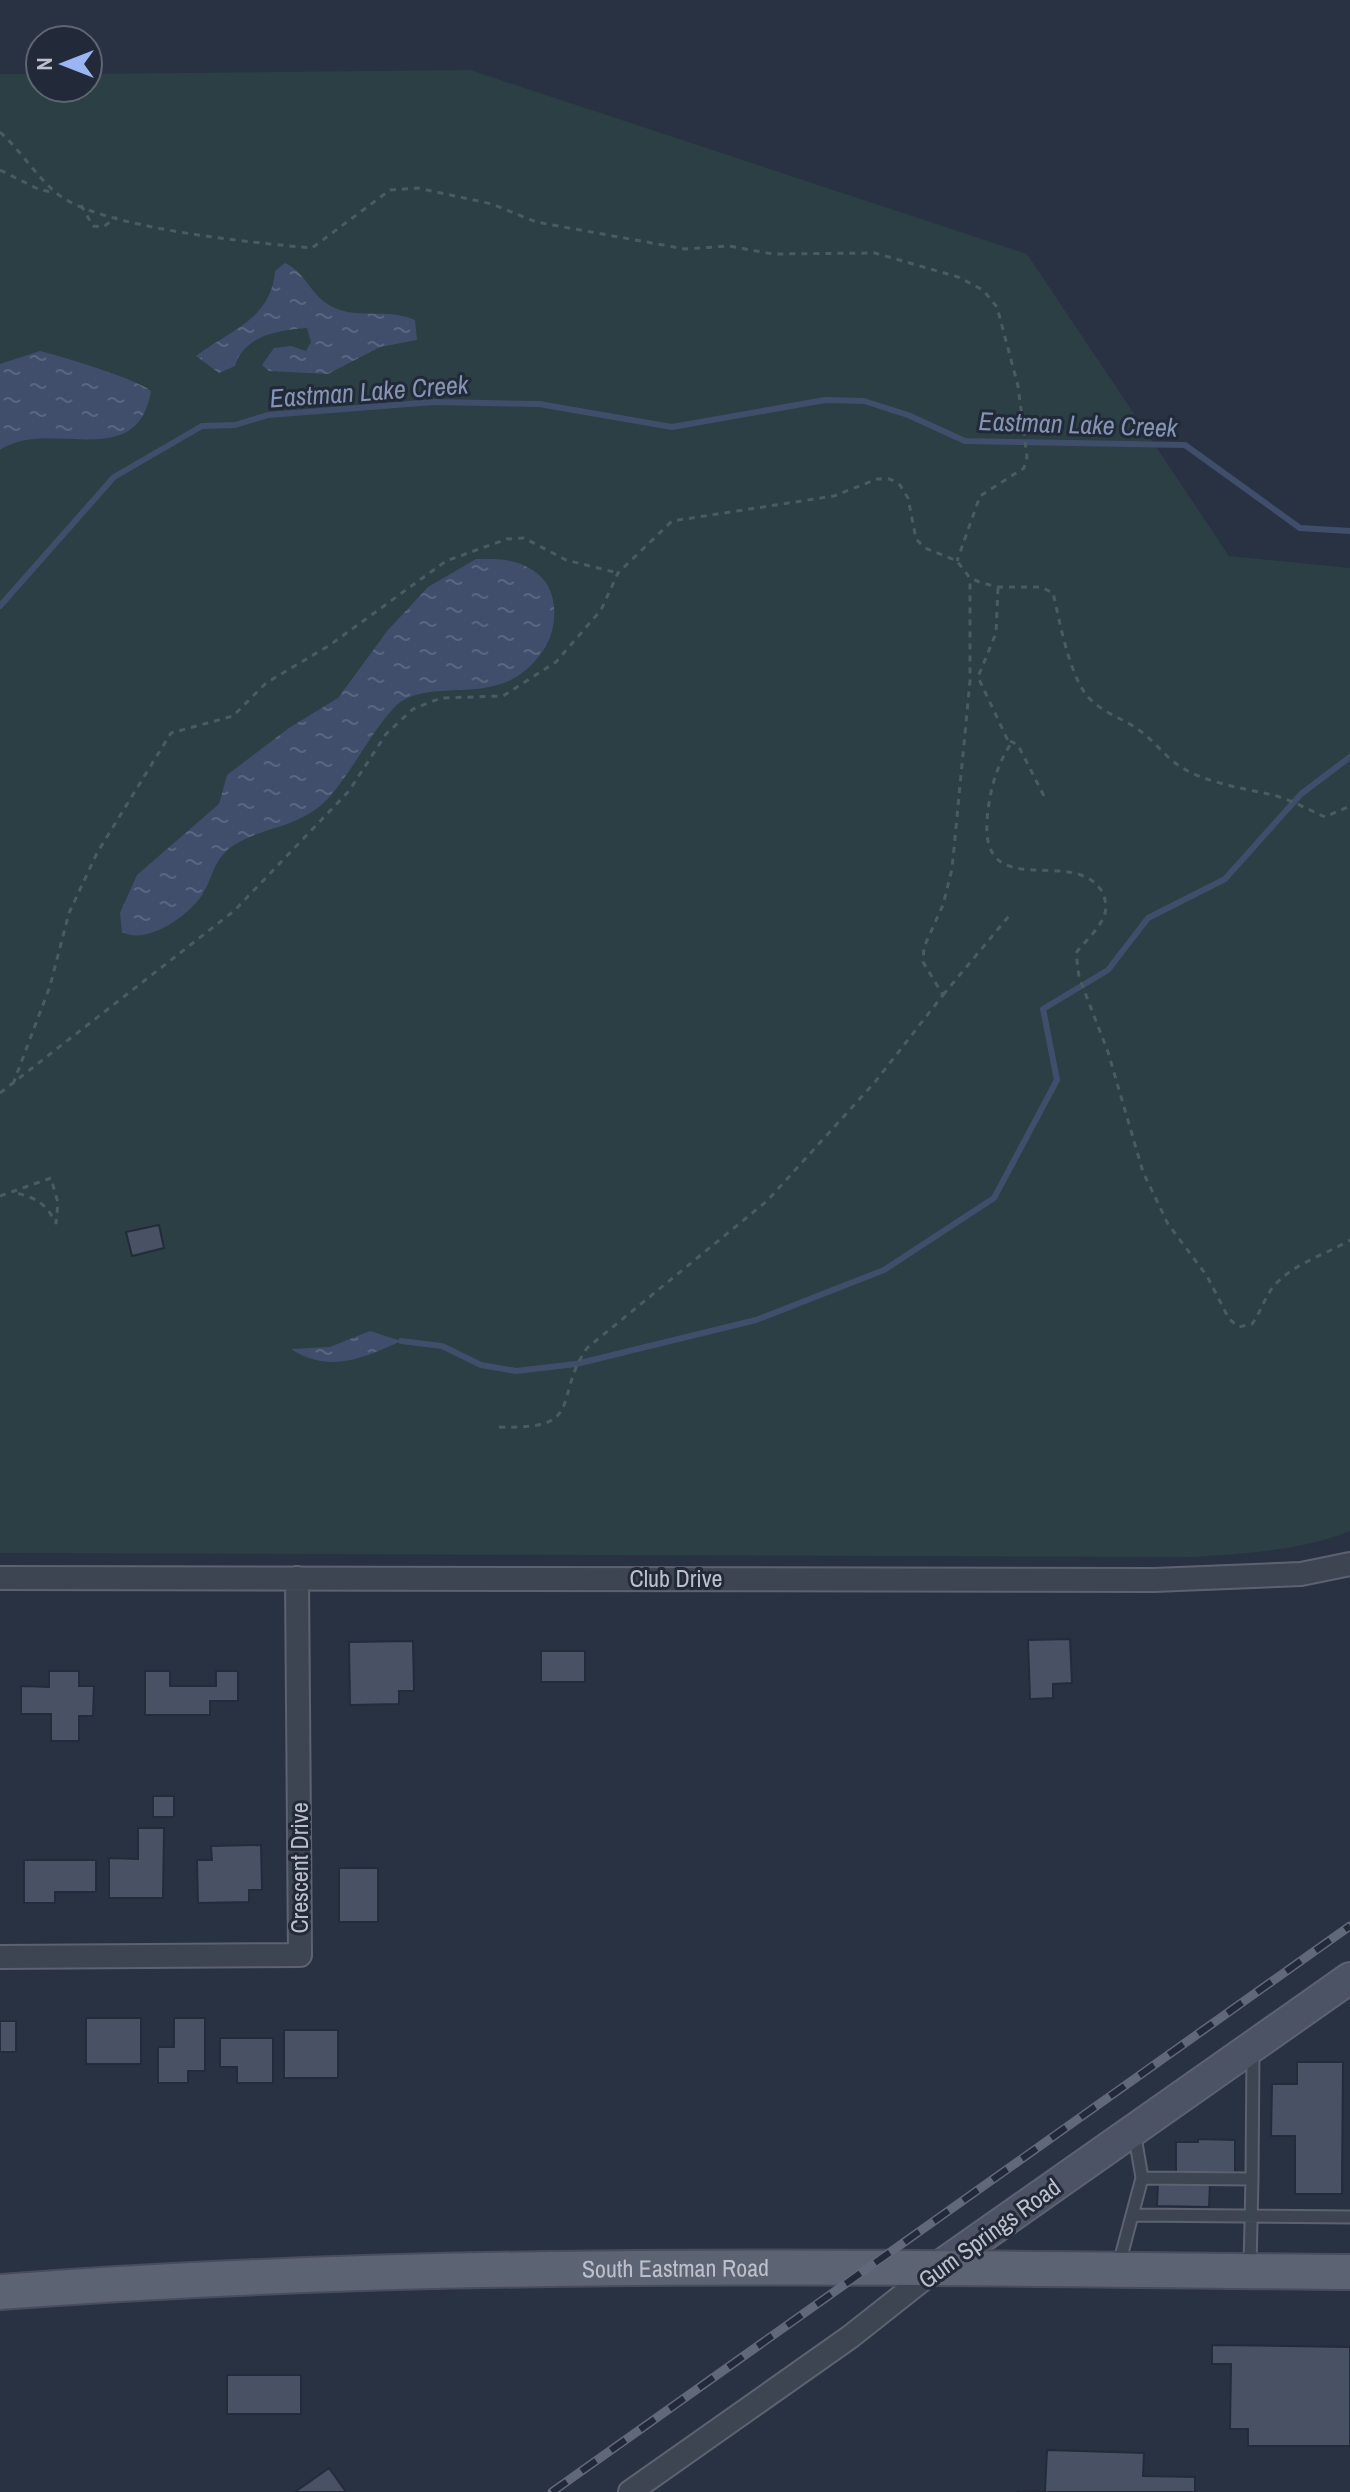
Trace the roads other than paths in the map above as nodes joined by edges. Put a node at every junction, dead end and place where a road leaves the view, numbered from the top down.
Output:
1 (1350, 1564) edge
2 (0, 1578) edge
3 (297, 1578) junction
4 (0, 1957) edge
5 (1350, 1978) edge
6 (1253, 2047) junction
7 (1134, 2130) junction
8 (1142, 2178) junction
9 (1252, 2179) junction
10 (1132, 2215) junction
11 (1252, 2215) junction
12 (1350, 2217) edge
13 (936, 2269) junction
14 (1117, 2270) junction
15 (1250, 2271) junction
16 (1350, 2272) edge
17 (0, 2292) edge
18 (630, 2492) edge

1 - 3 street, Club Drive
2 - 3 street, Club Drive
3 - 4 street, Crescent Drive
5 - 6 street, Gum Springs Road
6 - 7 street, Gum Springs Road
6 - 9 lane
7 - 8 lane
7 - 13 street, Gum Springs Road
8 - 9 lane
8 - 10 lane
9 - 11 lane
10 - 11 lane
10 - 14 lane
11 - 12 lane
11 - 15 lane
13 - 14 main road, South Eastman Road
13 - 17 main road, South Eastman Road
13 - 18 street, Gum Springs Road
14 - 15 main road, South Eastman Road
15 - 16 main road, South Eastman Road

